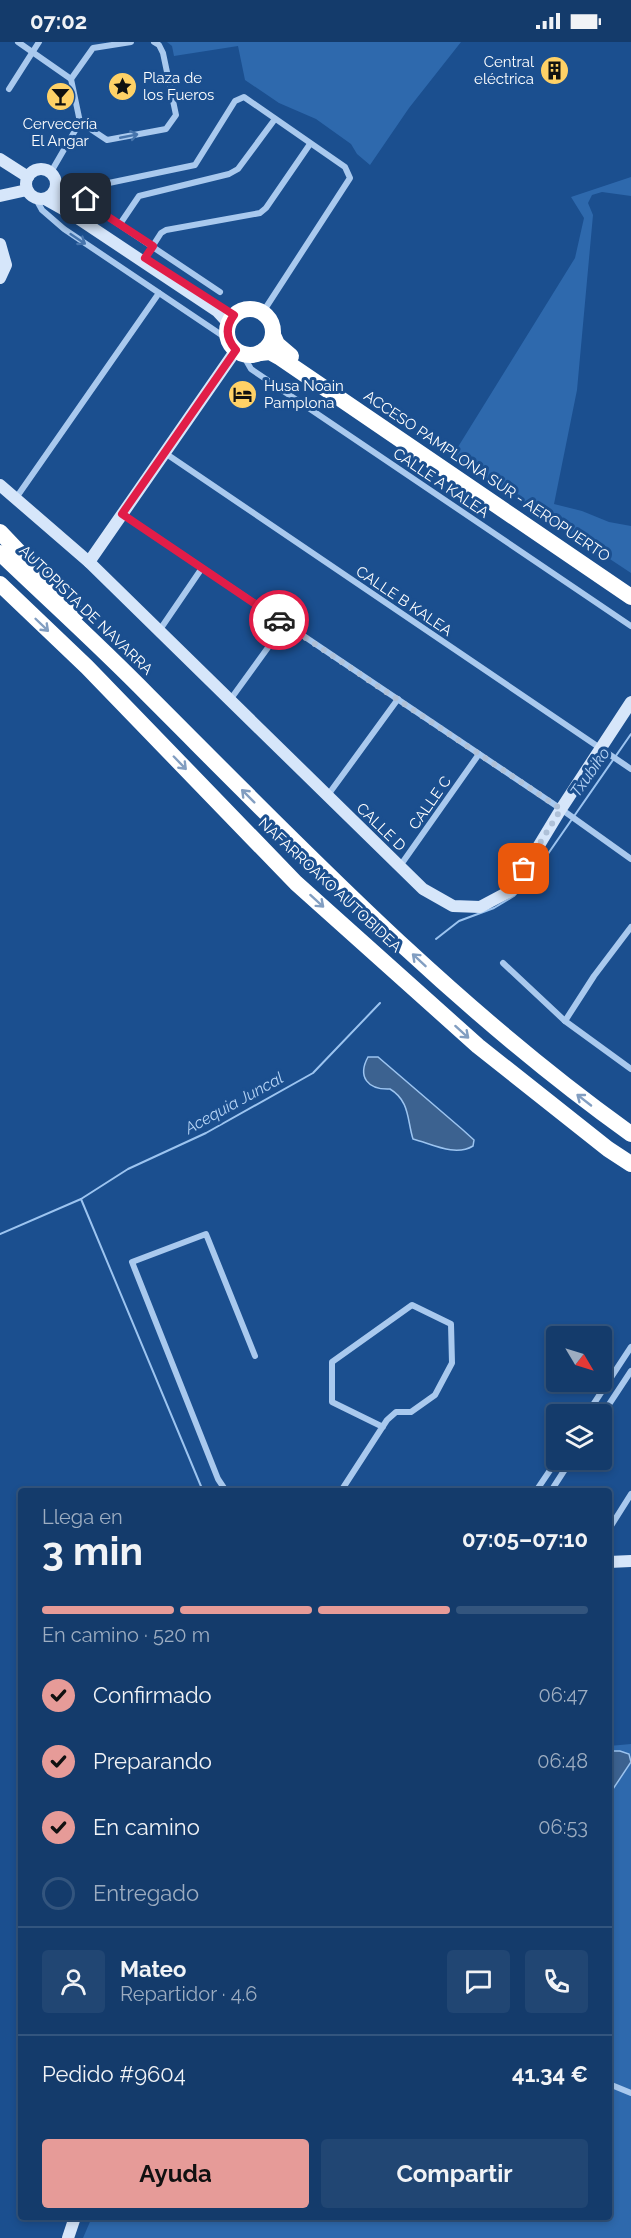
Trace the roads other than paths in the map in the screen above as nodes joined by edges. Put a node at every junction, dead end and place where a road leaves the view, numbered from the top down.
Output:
1 (18, 42) edge
2 (39, 42) edge
3 (131, 42) edge
4 (154, 42) edge
5 (32, 52) junction
6 (71, 79) junction
7 (9, 89) dead end
8 (275, 119) junction
9 (80, 122) junction
10 (310, 144) junction
11 (0, 159) edge
12 (51, 172) junction
13 (34, 191) junction
14 (55, 191) junction
15 (0, 198) edge
16 (120, 224) junction
17 (0, 244) edge
18 (153, 246) junction
19 (145, 258) junction
20 (0, 278) edge
21 (220, 292) dead end
22 (159, 293) junction
23 (263, 312) junction
24 (273, 335) junction
25 (239, 339) junction
26 (164, 453) junction
27 (0, 485) edge
28 (15, 499) junction
29 (122, 514) junction
30 (0, 532) edge
31 (0, 554) edge
32 (89, 562) junction
33 (202, 568) junction
34 (0, 584) edge
35 (631, 584) edge
36 (631, 597) edge
37 (285, 624) junction
38 (631, 626) edge
39 (159, 631) junction
40 (146, 693) junction
41 (398, 699) junction
42 (230, 700) junction
43 (631, 702) edge
44 (605, 752) junction
45 (479, 754) junction
46 (631, 769) edge
47 (327, 795) junction
48 (561, 809) junction
49 (631, 859) edge
50 (400, 867) junction
51 (631, 927) edge
52 (503, 963) dead end
53 (565, 1021) junction
54 (631, 1069) edge
55 (631, 1134) edge
56 (608, 1149) junction
57 (631, 1164) edge
58 (631, 1170) edge
59 (631, 1347) edge
60 (255, 1356) dead end
61 (631, 1371) edge
62 (594, 1404) edge
63 (609, 1404) edge
64 (382, 1427) junction
65 (550, 1470) edge
66 (565, 1470) edge
67 (223, 1488) edge
68 (343, 1488) edge
69 (538, 1488) edge
70 (554, 1488) edge
71 (631, 1494) edge
72 (612, 1523) edge
73 (631, 1561) edge
74 (612, 1562) edge
75 (612, 2085) edge
76 (631, 2093) edge
77 (74, 2220) edge
78 (68, 2238) edge

1 - 5 street
2 - 5 street
3 - 6 street
9 -> 4 street
5 - 6 street
5 - 7 street
6 - 9 street
8 - 10 street
8 - 16 street
8 - 16 street
9 - 12 street
10 - 18 street
10 - 23 street
11 - 13 street
12 - 13 street
12 - 14 street
13 - 14 street
13 - 15 street
13 -> 22 street
13 - 25 street
14 - 19 street
16 - 18 street
17 - 20 street
18 - 19 street
18 - 21 street
19 - 25 street
22 - 25 street
22 - 28 street
23 - 24 highway, ACCESO PAMPLONA SUR - AEROPUERTO
23 - 25 highway
24 - 25 highway
24 - 35 highway, ACCESO PAMPLONA SUR - AEROPUERTO
25 - 26 street
25 - 36 highway, ACCESO PAMPLONA SUR - AEROPUERTO
25 - 38 street, CALLE A KALEA
26 - 29 street
26 - 44 street, CALLE B KALEA
27 - 28 street, CALLE D
28 - 32 street, CALLE D
29 - 32 street
29 - 33 street
30 - 40 highway
31 - 40 highway, AUTOPISTA DE NAVARRA
32 - 39 street, CALLE D
33 - 37 street
33 - 39 street
34 -> 56 highway, NAFARROAKO AUTOBIDEA
37 - 41 street
37 - 42 street
39 - 42 street, CALLE D
55 -> 40 highway, NAFARROAKO AUTOBIDEA
41 - 45 street
41 - 47 street
42 - 47 street, CALLE D
43 - 44 street, CALLE D
44 - 46 street, CALLE B KALEA
44 - 48 street, CALLE D
45 - 48 street
45 - 50 street, CALLE C
47 - 50 street, CALLE D
48 - 49 street
48 - 50 street, CALLE D
51 - 53 street
52 - 53 street
53 - 54 street
56 - 57 highway, NAFARROAKO AUTOBIDEA
56 - 58 highway
59 - 62 street
60 - 67 street
61 - 63 street
64 - 64 street
64 - 68 street
65 - 69 street
66 - 70 street
71 - 72 street
73 - 74 street
75 - 76 street
77 - 78 street

